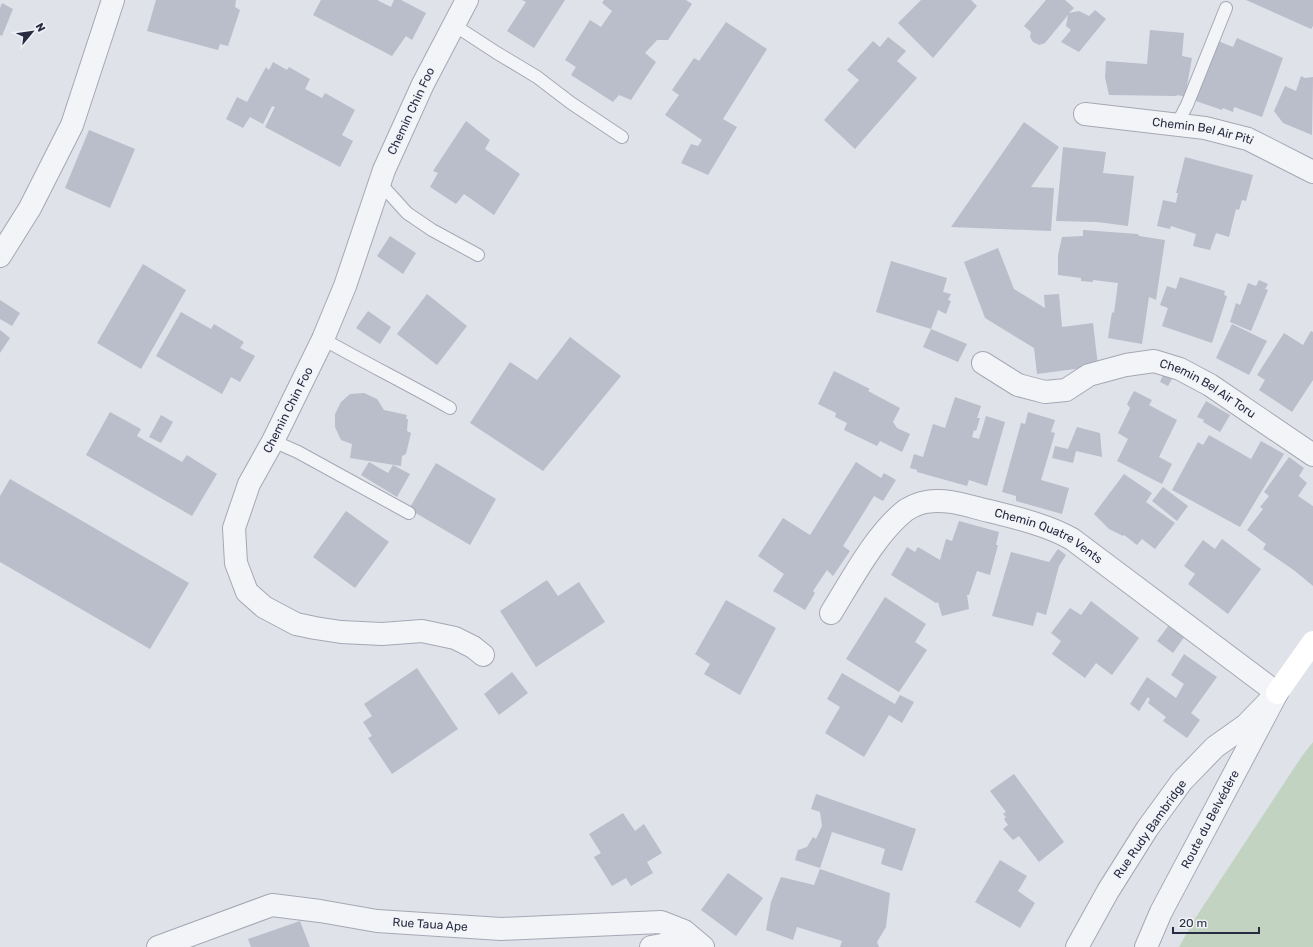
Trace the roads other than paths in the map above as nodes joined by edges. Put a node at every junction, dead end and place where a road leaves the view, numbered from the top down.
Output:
1 (113, 0) edge
2 (467, 0) edge
3 (1226, 8) dead end
4 (454, 25) junction
5 (1085, 114) dead end
6 (1177, 124) junction
7 (622, 137) dead end
8 (1313, 172) edge
9 (379, 182) junction
10 (478, 255) dead end
11 (0, 256) edge
12 (323, 339) junction
13 (983, 363) dead end
14 (450, 408) dead end
15 (273, 441) junction
16 (1313, 455) edge
17 (409, 513) dead end
18 (831, 613) dead end
19 (1313, 642) edge
20 (483, 655) dead end
21 (1277, 693) junction
22 (158, 947) edge
23 (651, 947) edge
24 (703, 947) edge
25 (1077, 947) edge
26 (1146, 947) edge

1 - 11 street
2 - 4 street, Chemin Chin Foo
3 - 6 lane
4 - 7 lane
4 - 9 street, Chemin Chin Foo
5 - 6 street, Chemin Bel Air Piti
6 - 8 street, Chemin Bel Air Piti
9 - 10 lane
9 - 12 street, Chemin Chin Foo
12 - 14 lane
12 - 15 street, Chemin Chin Foo
13 - 16 street, Chemin Bel Air Toru
15 - 17 lane
15 - 20 street, Chemin Chin Foo
18 - 21 street, Chemin Quatre Vents
19 - 21 main road
21 - 25 street, Rue Rudy Bambridge
21 - 26 street, Route du Belvédère
22 - 24 street, Rue Taua Ape
23 - 24 street

